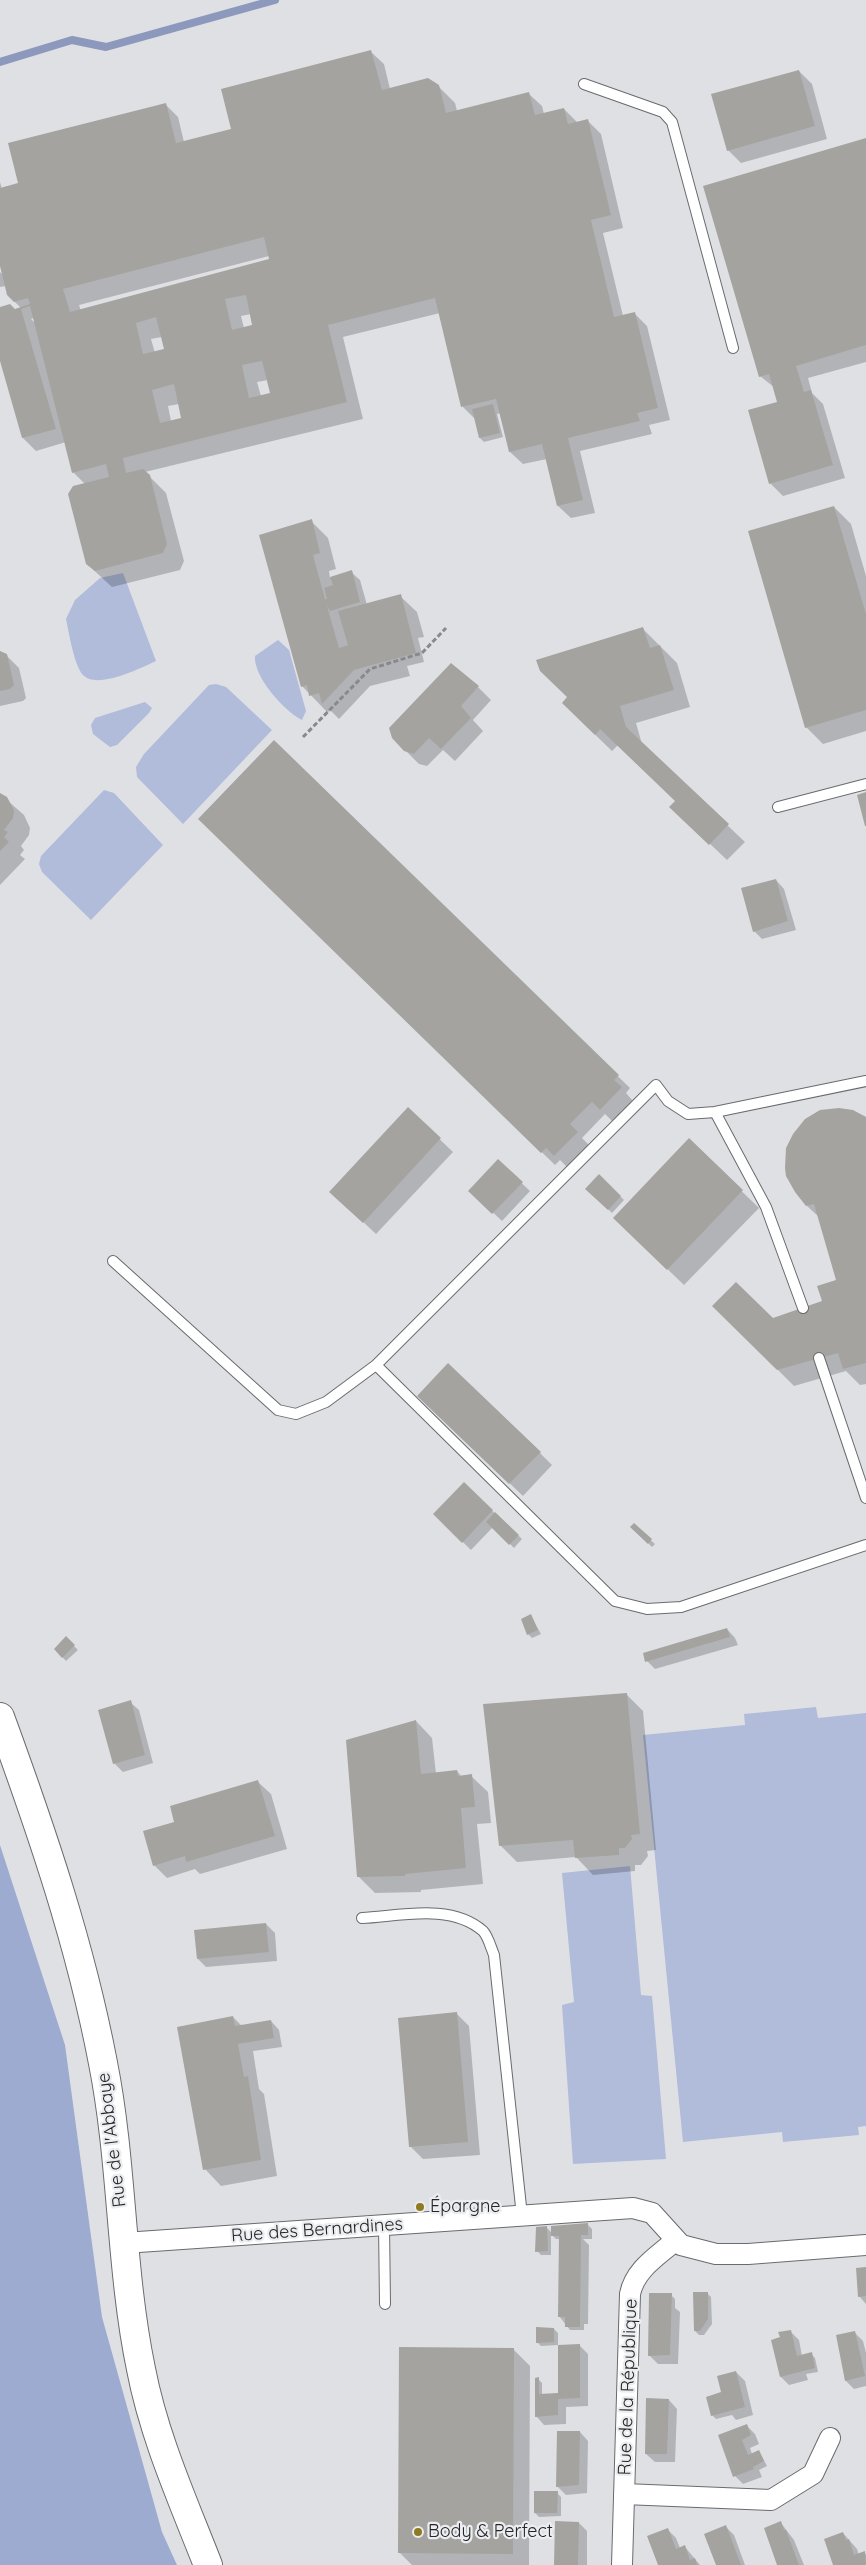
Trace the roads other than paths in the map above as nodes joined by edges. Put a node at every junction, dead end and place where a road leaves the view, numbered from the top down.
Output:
1 (584, 84) dead end
2 (733, 348) dead end
3 (866, 784) edge
4 (778, 807) dead end
5 (866, 1081) edge
6 (715, 1112) junction
7 (113, 1261) dead end
8 (803, 1308) dead end
9 (819, 1358) dead end
10 (376, 1365) junction
11 (866, 1498) edge
12 (866, 1545) edge
13 (0, 1717) edge
14 (362, 1918) dead end
15 (522, 2216) junction
16 (384, 2225) junction
17 (676, 2240) junction
18 (124, 2243) junction
19 (866, 2245) edge
20 (385, 2304) dead end
21 (830, 2438) dead end
22 (624, 2494) junction
23 (208, 2565) edge
24 (622, 2565) edge

1 - 2 lane
3 - 4 lane
5 - 6 lane
6 - 8 lane
6 - 10 lane
7 - 10 lane
9 - 11 lane
10 - 12 lane
13 - 18 street, Rue de l'Abbaye
14 - 15 lane
15 - 16 street, Rue des Bernardines
15 - 17 street, Rue des Bernardines
16 - 18 street, Rue des Bernardines
16 - 20 lane
17 - 19 street
17 - 22 street, Rue de la République
18 - 23 street, Rue de l'Abbaye
21 - 22 street
22 - 24 street, Rue de la République

